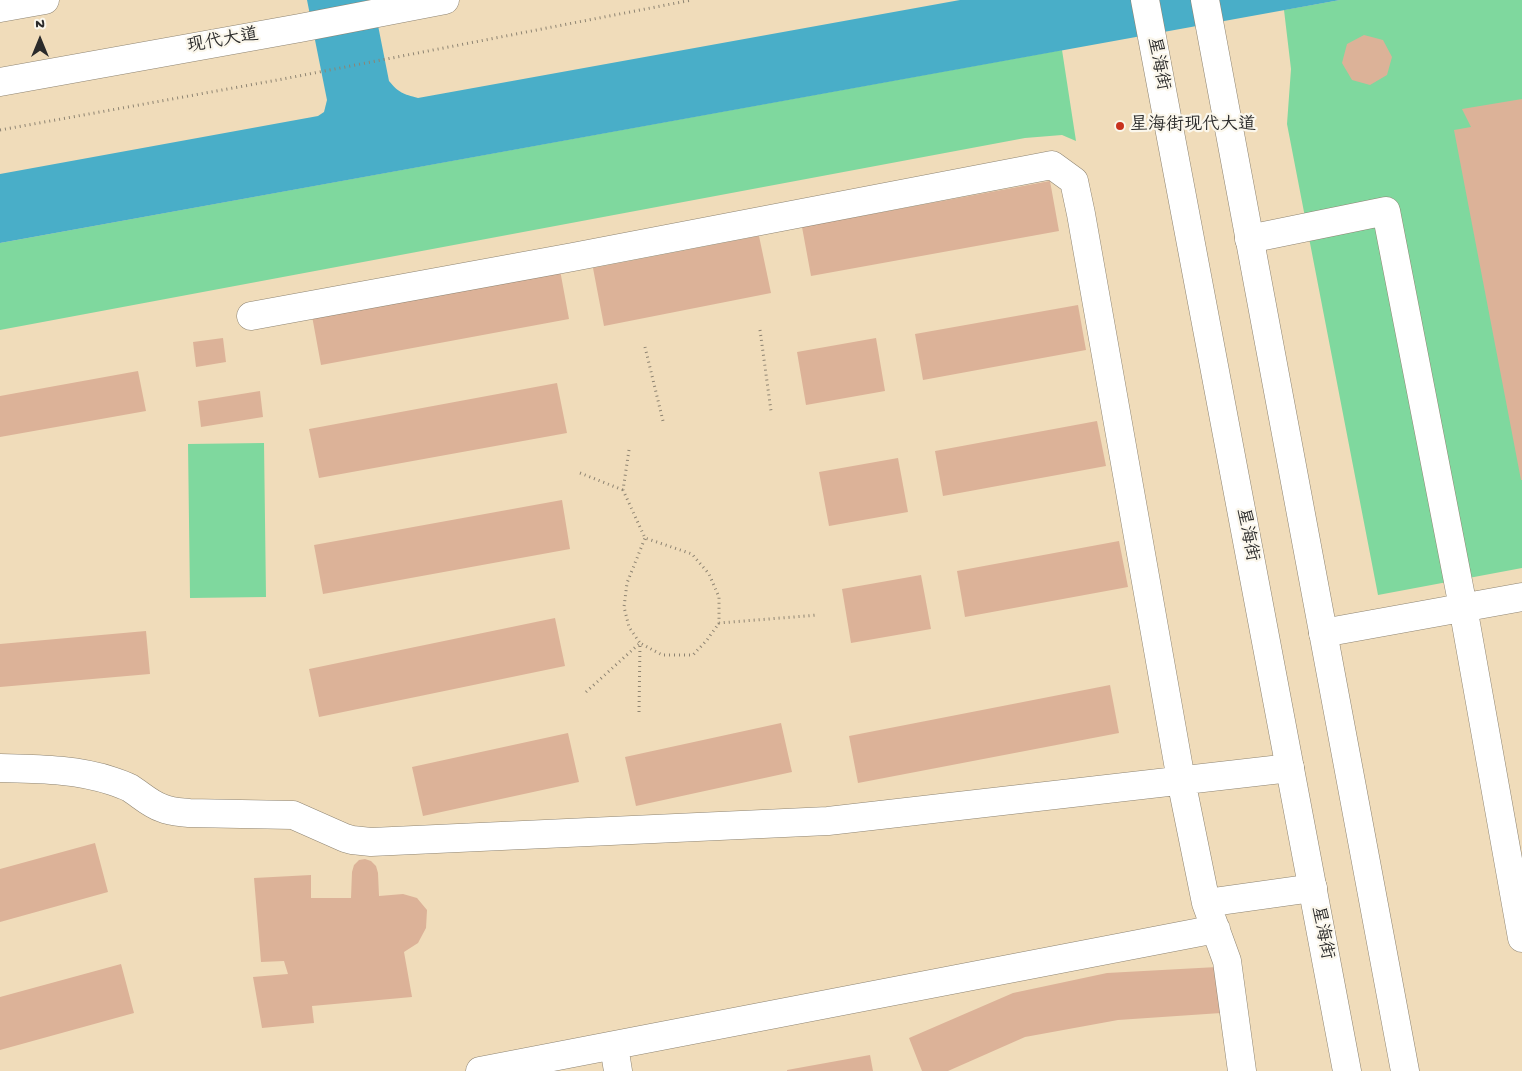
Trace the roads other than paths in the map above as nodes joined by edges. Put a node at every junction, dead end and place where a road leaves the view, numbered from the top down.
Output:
1 (45, 0) edge
2 (445, 0) edge
3 (1145, 0) edge
4 (1205, 0) edge
5 (0, 8) edge
6 (0, 82) edge
7 (1250, 239) junction
8 (251, 316) dead end
9 (1522, 597) edge
10 (1463, 607) junction
11 (1323, 633) junction
12 (0, 768) edge
13 (1290, 768) junction
14 (1181, 780) junction
15 (1313, 888) junction
16 (1206, 903) junction
17 (1216, 929) junction
18 (1522, 938) edge
19 (616, 1058) edge
20 (480, 1071) edge
21 (1242, 1071) edge
22 (1347, 1071) edge
23 (1405, 1071) edge

1 - 5 main road
2 - 6 main road, 现代大道
3 - 13 main road, 星海街
4 - 7 main road
7 - 10 main road
7 - 11 main road
8 - 14 main road
9 - 10 main road
10 - 11 main road
10 - 18 main road
11 - 23 main road
12 - 14 main road
13 - 14 main road
13 - 15 main road, 星海街
14 - 16 main road
15 - 16 main road
15 - 22 main road, 星海街
16 - 17 main road
17 - 19 main road
17 - 21 main road
19 - 20 main road

